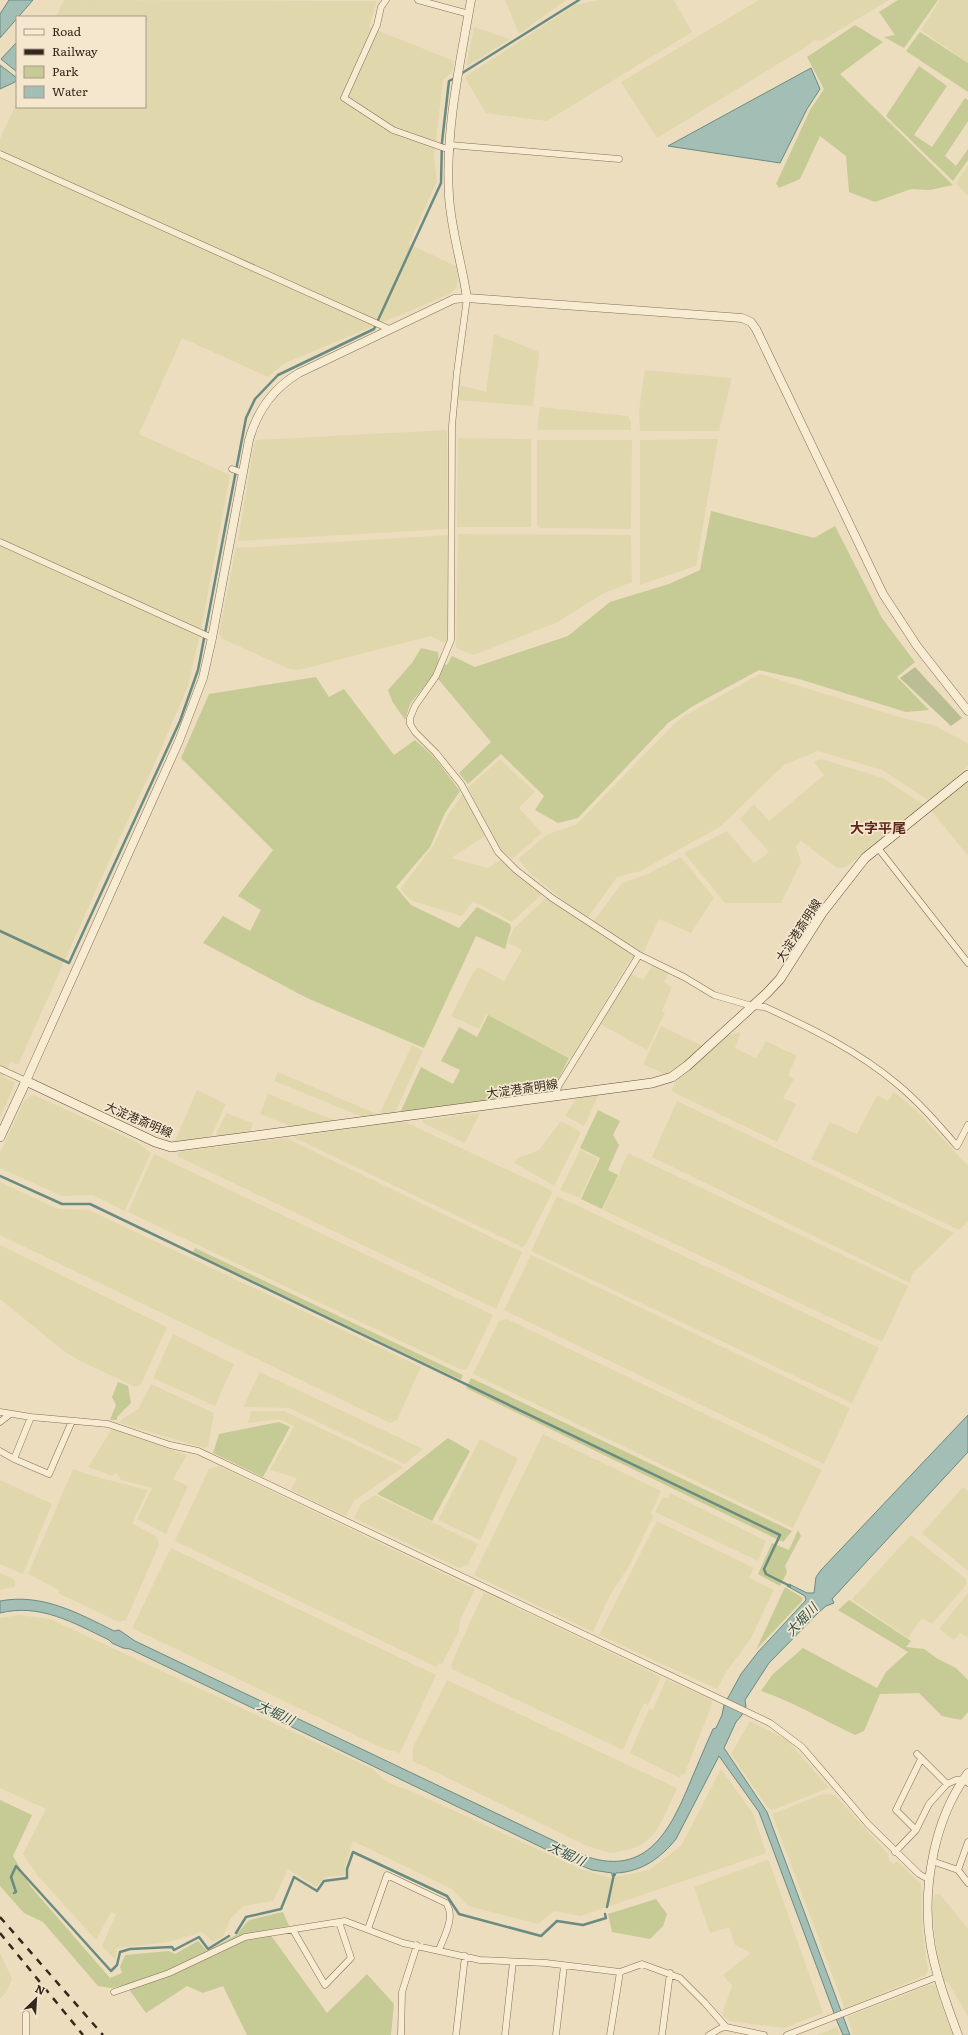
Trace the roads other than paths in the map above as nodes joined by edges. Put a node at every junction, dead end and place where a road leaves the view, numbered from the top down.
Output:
1 (386, 0) edge
2 (418, 0) edge
3 (471, 0) edge
4 (469, 14) junction
5 (448, 148) junction
6 (0, 154) edge
7 (619, 159) dead end
8 (467, 298) junction
9 (389, 329) junction
10 (0, 542) edge
11 (208, 636) junction
12 (968, 711) edge
13 (968, 775) edge
14 (878, 848) junction
15 (639, 955) junction
16 (968, 964) edge
17 (752, 1006) junction
18 (0, 1069) edge
19 (26, 1081) junction
20 (555, 1096) junction
21 (968, 1125) edge
22 (0, 1137) edge
23 (0, 1412) edge
24 (9, 1415) junction
25 (31, 1417) junction
26 (72, 1421) junction
27 (0, 1422) edge
28 (0, 1451) edge
29 (14, 1459) junction
30 (916, 1754) dead end
31 (921, 1760) junction
32 (967, 1778) edge
33 (946, 1784) junction
34 (916, 1830) junction
35 (968, 1842) edge
36 (895, 1852) junction
37 (932, 1861) junction
38 (958, 1870) junction
39 (928, 1879) junction
40 (968, 1883) edge
41 (339, 1922) junction
42 (368, 1929) junction
43 (293, 1930) junction
44 (417, 1945) junction
45 (439, 1950) junction
46 (465, 1956) junction
47 (513, 1962) junction
48 (564, 1966) junction
49 (620, 1972) junction
50 (670, 1974) junction
51 (937, 1977) junction
52 (114, 1992) dead end
53 (26, 2014) dead end
54 (726, 2027) junction
55 (26, 2035) edge
56 (401, 2035) edge
57 (456, 2035) edge
58 (505, 2035) edge
59 (556, 2035) edge
60 (610, 2035) edge
61 (662, 2035) edge
62 (709, 2035) edge
63 (764, 2035) edge
64 (787, 2035) edge
65 (958, 2035) edge

1 - 5 street
2 - 4 street
3 - 4 street
4 - 5 street
5 - 7 street
5 - 8 street
6 - 9 street
8 - 9 street
8 - 12 street
8 - 15 street
9 - 11 street
10 - 11 street
11 - 19 street
13 - 14 main road, 大淀港斎明線
14 - 16 street
14 - 17 main road, 大淀港斎明線
15 - 17 street
15 - 20 street
17 - 20 main road, 大淀港斎明線
17 - 21 street
18 - 19 street
19 - 20 main road, 大淀港斎明線
19 - 22 main road
23 - 24 street
24 - 25 street
24 - 27 street
25 - 26 street
25 - 29 street
26 - 29 street
26 - 36 street
28 - 29 street
30 - 31 street
31 - 33 street
31 - 34 street
32 - 33 street
32 - 37 street
33 - 34 street
34 - 36 street
35 - 38 street
36 - 39 street
37 - 38 street
37 - 39 street
38 - 40 street
39 - 51 street
41 - 42 street
41 - 43 street
41 - 43 street
42 - 44 street
42 - 45 street
43 - 52 street
44 - 45 street
44 - 56 street
45 - 46 street
46 - 47 street
46 - 57 street
47 - 48 street
47 - 58 street
48 - 49 street
48 - 59 street
49 - 50 street
49 - 60 street
50 - 54 street
50 - 61 street
51 - 64 street
51 - 65 street
53 - 55 street
54 - 62 street
54 - 63 street

